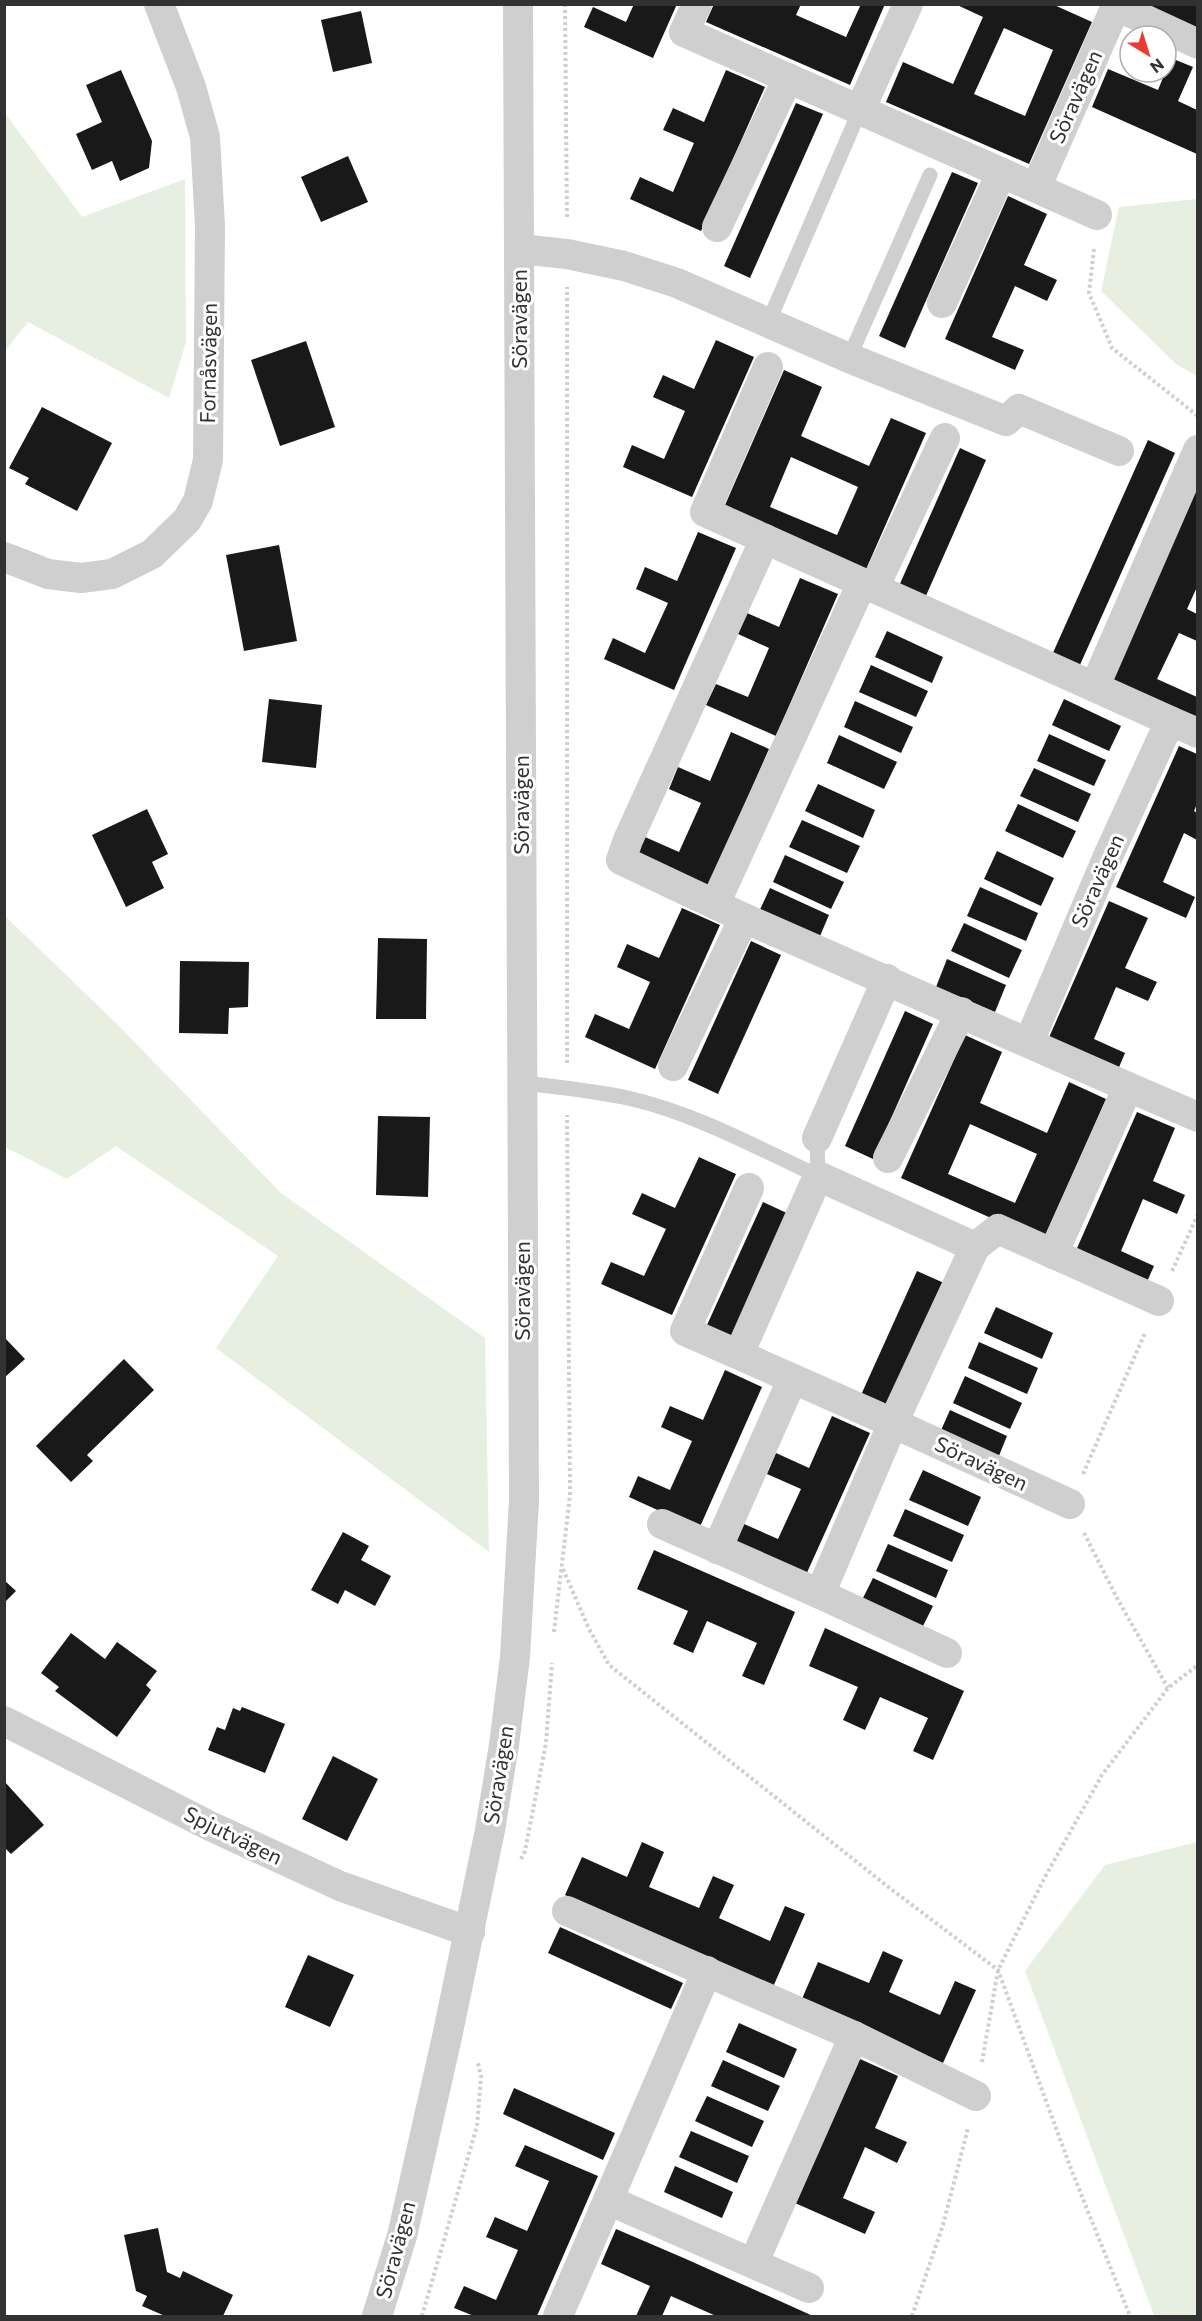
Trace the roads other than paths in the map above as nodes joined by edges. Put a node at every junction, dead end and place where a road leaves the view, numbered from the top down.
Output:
1 (159, 4) edge
2 (518, 4) edge
3 (698, 4) edge
4 (908, 4) edge
5 (1114, 5) edge
6 (1197, 44) edge
7 (788, 78) junction
8 (860, 110) junction
9 (1001, 172) junction
10 (930, 175) dead end
11 (1036, 188) junction
12 (1097, 215) road end
13 (717, 227) dead end
14 (520, 249) junction
15 (942, 303) dead end
16 (768, 323) junction
17 (849, 358) junction
18 (768, 367) dead end
19 (945, 438) dead end
20 (1197, 450) edge
21 (1119, 451) dead end
22 (765, 539) junction
23 (4, 557) edge
24 (868, 586) junction
25 (1095, 686) junction
26 (1170, 722) junction
27 (1197, 733) edge
28 (715, 904) junction
29 (744, 918) junction
30 (886, 979) junction
31 (961, 1012) junction
32 (1029, 1042) junction
33 (673, 1066) dead end
34 (523, 1083) junction
35 (1128, 1087) junction
36 (1197, 1117) edge
37 (817, 1138) joint
38 (888, 1158) dead end
39 (818, 1176) junction
40 (749, 1188) dead end
41 (975, 1247) junction
42 (1053, 1254) junction
43 (1159, 1301) road end
44 (739, 1354) junction
45 (792, 1380) junction
46 (892, 1424) junction
47 (1070, 1504) road end
48 (662, 1524) dead end
49 (717, 1549) junction
50 (820, 1594) junction
51 (946, 1653) dead end
52 (4, 1721) edge
53 (567, 1911) dead end
54 (470, 1932) junction
55 (707, 1971) junction
56 (854, 2036) junction
57 (976, 2096) road end
58 (608, 2200) junction
59 (754, 2262) junction
60 (809, 2288) dead end
61 (377, 2316) edge
62 (558, 2316) edge

1 - 23 street, Fornåsvägen
2 - 14 street, Söravägen
3 - 7 street
4 - 8 street
5 - 6 street, Söravägen
5 - 11 street, Söravägen
7 - 8 street
7 - 13 street
8 - 9 street
8 - 16 lane
9 - 11 street
9 - 15 street
10 - 17 lane
11 - 12 street
14 - 16 street, Söravägen
14 - 34 street, Söravägen
16 - 17 street, Söravägen
17 - 21 street, Söravägen
18 - 22 street
19 - 24 street
20 - 25 street
22 - 24 street
22 - 28 street
24 - 25 street
24 - 28 street
25 - 26 street
26 - 27 street
26 - 32 street, Söravägen
28 - 29 street
29 - 30 street
29 - 33 street
30 - 31 street
30 - 37 street
31 - 32 street
31 - 38 street
32 - 35 street
34 - 39 lane
34 - 54 street, Söravägen
35 - 36 street
35 - 42 street
37 - 39 lane
39 - 41 street
39 - 44 street
40 - 44 street, Söravägen
41 - 42 street
41 - 46 street
42 - 43 street
44 - 45 street, Söravägen
45 - 46 street, Söravägen
45 - 49 street
46 - 47 street, Söravägen
46 - 50 street
48 - 49 street
49 - 50 street
50 - 51 street
52 - 54 street, Spjutvägen
53 - 55 street
54 - 61 street, Söravägen
55 - 56 street
55 - 58 street
56 - 57 street
56 - 59 street
58 - 59 street
58 - 62 street
59 - 60 street

